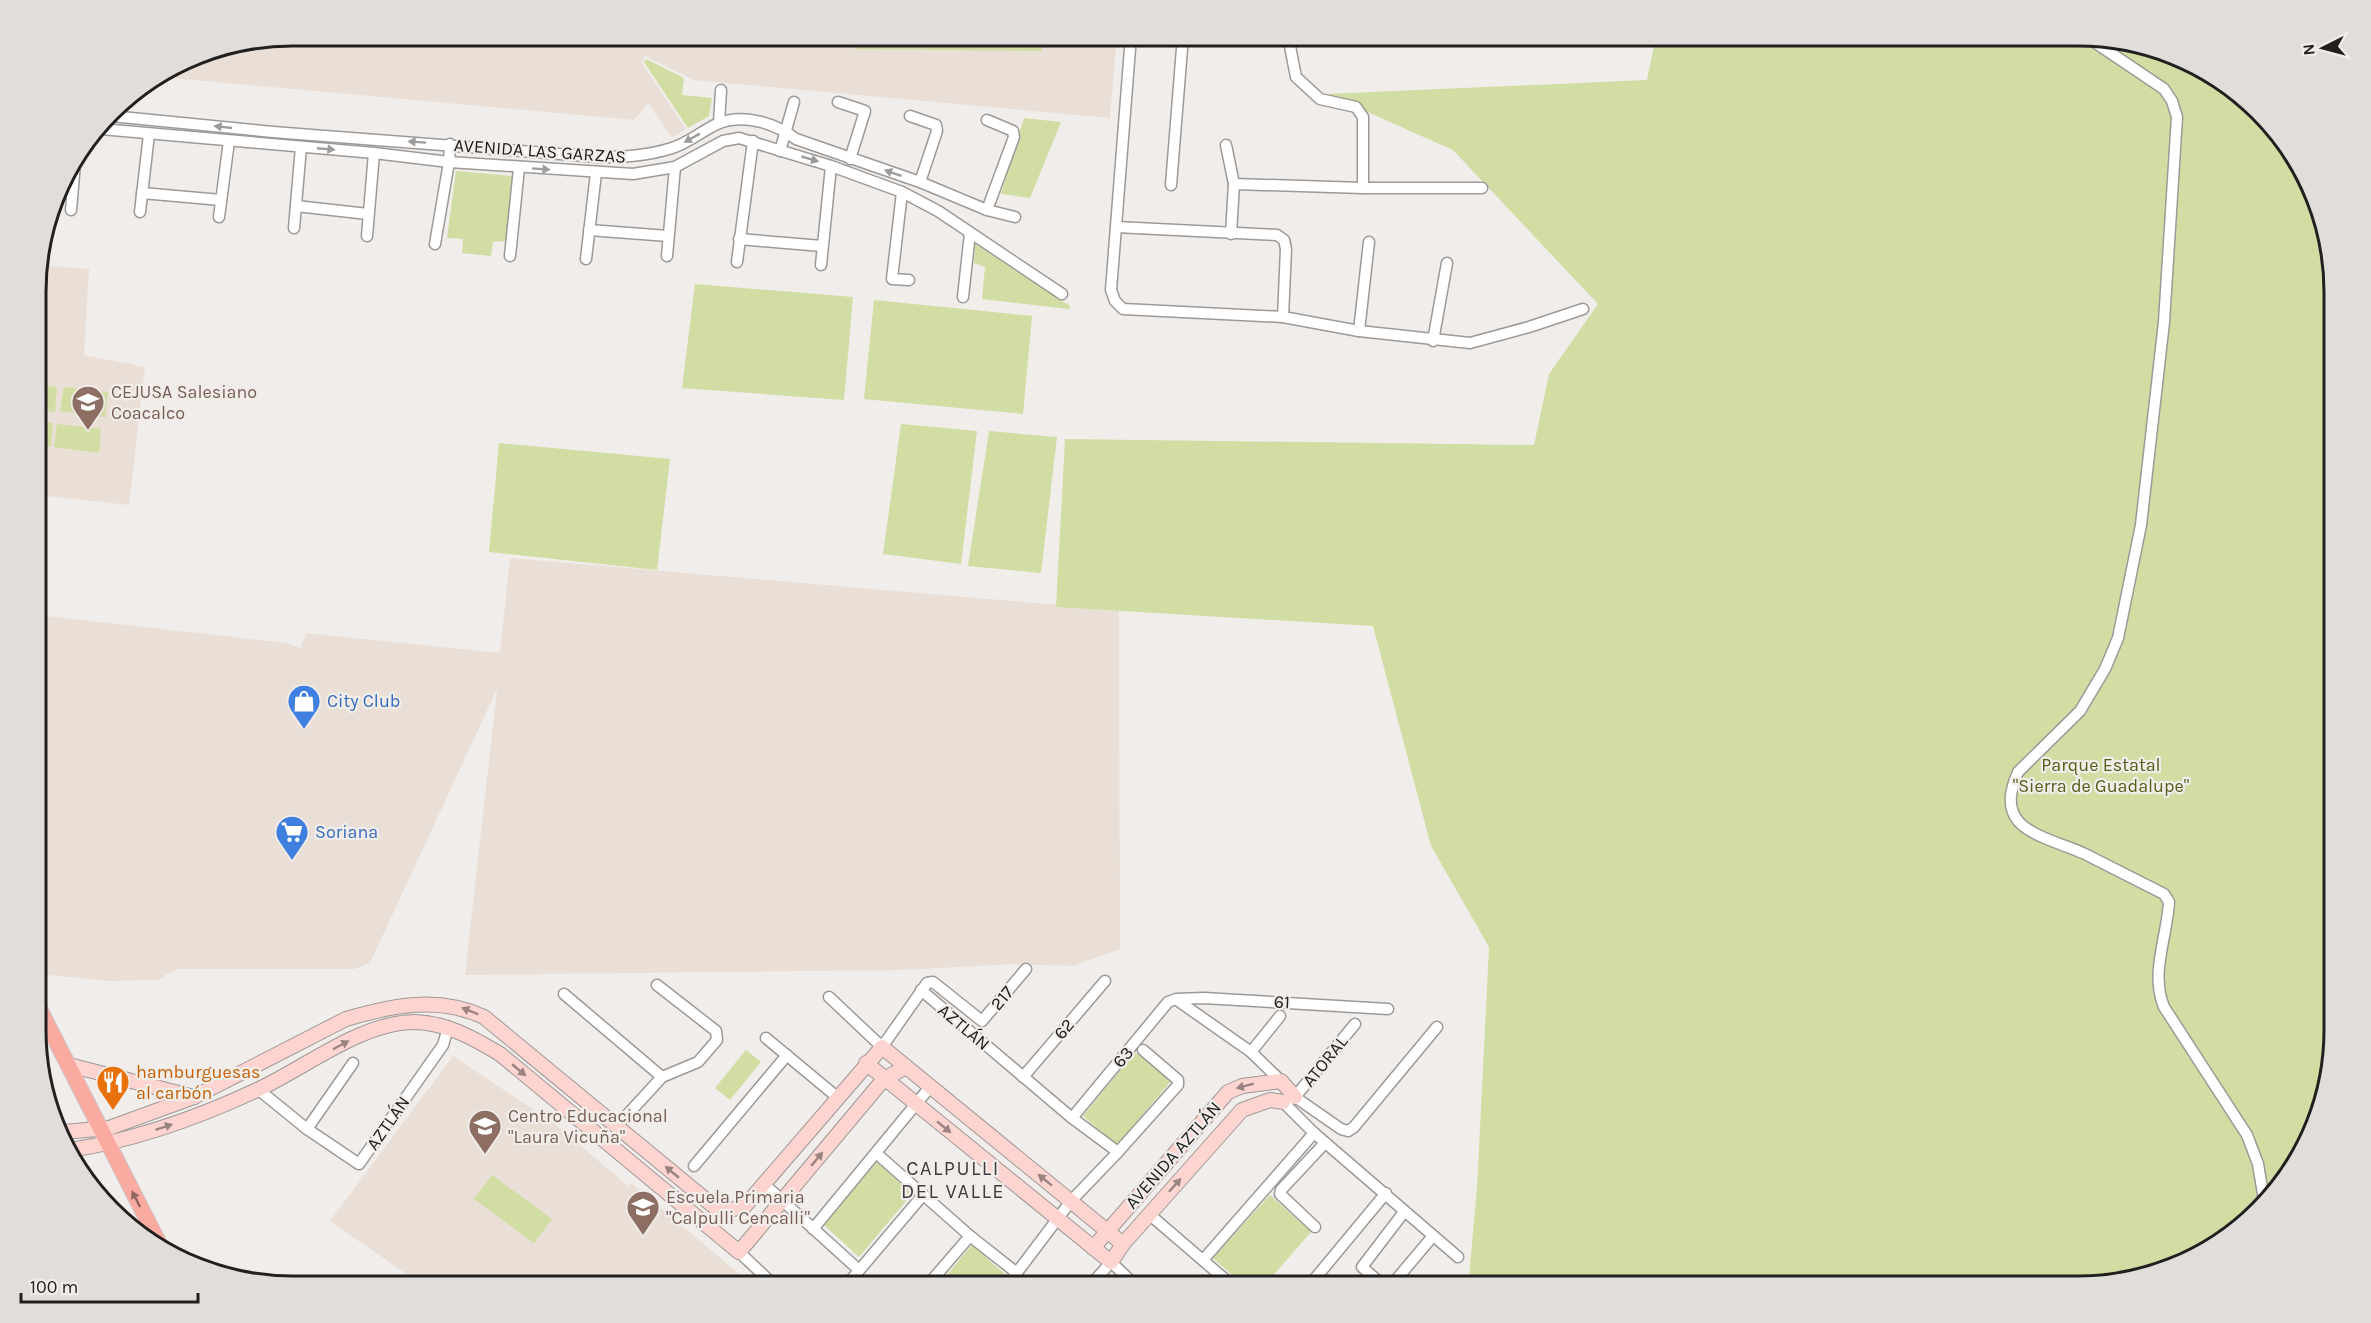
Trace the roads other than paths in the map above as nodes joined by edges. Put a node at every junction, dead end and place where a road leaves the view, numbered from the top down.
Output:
1 (1130, 46) edge
2 (1182, 46) edge
3 (1290, 46) edge
4 (2104, 48) edge
5 (721, 90) dead end
6 (794, 102) dead end
7 (838, 102) dead end
8 (910, 116) dead end
9 (121, 117) edge
10 (987, 120) dead end
11 (719, 123) junction
12 (108, 130) edge
13 (785, 131) junction
14 (273, 132) junction
15 (149, 134) junction
16 (230, 141) junction
17 (753, 141) junction
18 (272, 144) junction
19 (450, 144) junction
20 (1226, 145) dead end
21 (301, 147) junction
22 (780, 150) junction
23 (374, 153) junction
24 (850, 159) junction
25 (449, 162) junction
26 (831, 166) junction
27 (675, 167) junction
28 (519, 168) junction
29 (596, 173) junction
30 (73, 181) edge
31 (920, 182) junction
32 (1234, 184) junction
33 (1172, 185) dead end
34 (1363, 188) junction
35 (1482, 188) dead end
36 (902, 192) junction
37 (142, 193) junction
38 (947, 195) junction
39 (221, 200) junction
40 (296, 206) junction
41 (71, 210) dead end
42 (987, 210) junction
43 (938, 211) junction
44 (140, 212) dead end
45 (368, 214) junction
46 (219, 217) dead end
47 (1015, 217) dead end
48 (1116, 227) junction
49 (294, 228) dead end
50 (589, 230) junction
51 (970, 233) junction
52 (1231, 234) junction
53 (367, 236) dead end
54 (668, 236) junction
55 (739, 239) junction
56 (1369, 242) dead end
57 (435, 244) dead end
58 (822, 246) junction
59 (510, 256) dead end
60 (667, 256) dead end
61 (586, 259) dead end
62 (737, 262) dead end
63 (1447, 262) dead end
64 (821, 265) dead end
65 (909, 280) dead end
66 (1062, 294) dead end
67 (963, 297) dead end
68 (1583, 309) dead end
69 (1283, 317) junction
70 (1359, 331) junction
71 (1433, 341) junction
72 (1026, 969) dead end
73 (1105, 981) dead end
74 (657, 985) dead end
75 (921, 990) junction
76 (564, 994) dead end
77 (829, 997) dead end
78 (1176, 999) junction
79 (1388, 1009) dead end
80 (1280, 1016) dead end
81 (46, 1021) edge
82 (1355, 1024) dead end
83 (1437, 1027) dead end
84 (448, 1028) junction
85 (766, 1038) dead end
86 (882, 1047) junction
87 (1143, 1050) dead end
88 (1251, 1052) junction
89 (787, 1055) junction
90 (866, 1063) junction
91 (354, 1064) dead end
92 (69, 1065) junction
93 (906, 1067) junction
94 (662, 1077) junction
95 (1023, 1077) junction
96 (884, 1079) junction
97 (1281, 1081) junction
98 (930, 1087) junction
99 (259, 1090) junction
100 (194, 1097) junction
101 (837, 1097) junction
102 (1289, 1100) junction
103 (917, 1105) junction
104 (202, 1114) junction
105 (1072, 1118) junction
106 (617, 1126) junction
107 (101, 1129) junction
108 (307, 1129) junction
109 (68, 1132) edge
110 (1314, 1133) junction
111 (1324, 1143) junction
112 (108, 1144) junction
113 (76, 1148) edge
114 (1119, 1152) junction
115 (876, 1153) junction
116 (694, 1166) dead end
117 (764, 1184) junction
118 (1386, 1193) junction
119 (2263, 1193) edge
120 (699, 1194) junction
121 (923, 1195) junction
122 (1071, 1201) junction
123 (781, 1202) junction
124 (685, 1209) junction
125 (1404, 1212) junction
126 (1149, 1214) junction
127 (1057, 1218) junction
128 (1315, 1227) dead end
129 (813, 1229) junction
130 (1107, 1231) junction
131 (154, 1234) edge
132 (970, 1236) junction
133 (1433, 1236) junction
134 (1123, 1244) junction
135 (1093, 1248) junction
136 (739, 1252) junction
137 (1458, 1257) dead end
138 (1203, 1260) junction
139 (1111, 1262) junction
140 (859, 1270) junction
141 (1017, 1273) junction
142 (764, 1276) edge
143 (854, 1276) edge
144 (935, 1276) edge
145 (1015, 1276) edge
146 (1099, 1276) edge
147 (1126, 1276) edge
148 (1221, 1276) edge
149 (1317, 1276) edge
150 (1372, 1276) edge
151 (1399, 1276) edge

1 - 48 street
2 - 33 street
3 - 34 street
4 - 119 street
5 - 11 street
6 - 13 street
7 - 24 street
8 - 31 street
14 -> 9 street, AVENIDA LAS GARZAS
10 - 42 street
11 - 13 street, AVENIDA LAS GARZAS
11 -> 19 street, AVENIDA LAS GARZAS
12 - 15 street, AVENIDA LAS GARZAS
13 - 22 street
13 - 24 street, AVENIDA LAS GARZAS
14 - 18 street
19 -> 14 street, AVENIDA LAS GARZAS
15 - 16 street, AVENIDA LAS GARZAS
15 - 37 street
16 - 18 street, AVENIDA LAS GARZAS
16 - 39 street
17 - 22 street, AVENIDA LAS GARZAS
17 - 27 street, AVENIDA LAS GARZAS
17 - 55 street
18 - 21 street, AVENIDA LAS GARZAS
19 - 25 street
20 - 32 street
21 -> 23 street, AVENIDA LAS GARZAS
21 - 40 street
22 -> 26 street, AVENIDA LAS GARZAS
23 - 25 street, AVENIDA LAS GARZAS
23 - 45 street
31 -> 24 street, AVENIDA LAS GARZAS
25 - 28 street, AVENIDA LAS GARZAS
25 - 57 street
26 - 36 street, AVENIDA LAS GARZAS
26 - 58 street
27 - 29 street, AVENIDA LAS GARZAS
27 - 54 street
28 -> 29 street, AVENIDA LAS GARZAS
28 - 59 street
29 - 50 street
30 - 41 street
31 - 38 street, AVENIDA LAS GARZAS
32 - 34 street
32 - 52 street
34 - 35 street
36 - 43 street, AVENIDA LAS GARZAS
36 - 65 street
37 - 39 street
37 - 44 street
38 - 42 street
38 - 43 street
39 - 46 street
40 - 45 street
40 - 49 street
42 - 47 street
43 - 51 street
45 - 53 street
48 - 52 street
48 - 69 street
50 - 54 street
50 - 61 street
51 - 66 street
51 - 67 street
52 - 69 street
54 - 60 street
55 - 58 street
55 - 62 street
56 - 70 street
58 - 64 street
63 - 71 street
68 - 71 street
69 - 70 street
70 - 71 street
72 - 75 street, 217
73 - 95 street, 62
74 - 94 street
75 - 86 street, AZTLÁN
75 - 95 street, AZTLÁN
76 - 94 street
77 - 86 street
78 - 79 street, 61
78 - 88 street, ATORAL
78 - 105 street, 63
80 - 88 street
81 - 92 main road
82 - 102 street, ATORAL
83 - 102 street
99 -> 84 street
84 - 108 street, AZTLÁN
84 -> 124 street
85 - 89 street
86 - 90 street
86 - 93 street
87 - 114 street
88 - 97 street, ATORAL
89 - 101 street
89 - 116 street
90 - 96 street
90 - 101 street
91 - 108 street
92 - 100 street
92 - 107 main road
93 - 96 street
93 - 98 street
94 - 106 street
95 - 105 street, AZTLÁN
96 - 103 street
123 -> 96 street
97 - 102 street
97 -> 130 street, AVENIDA AZTLÁN
98 - 103 street
122 -> 98 street
99 - 104 street
99 - 108 street, AZTLÁN
100 - 104 street
106 -> 100 street
100 - 107 street
101 - 117 street
102 - 110 street
126 -> 102 street, AVENIDA AZTLÁN
103 - 115 street
103 -> 127 street
112 -> 104 street
105 - 114 street, AZTLÁN
120 -> 106 street
107 - 109 street
107 - 112 main road
110 - 111 street
110 - 138 street
111 - 118 street
111 - 128 street
112 - 113 street
131 -> 112 main road
114 - 122 street
115 - 121 street
115 - 129 street
117 - 120 street
117 - 123 street
118 - 125 street
118 - 149 street
120 - 124 street
121 - 132 street
121 - 140 street
122 - 127 street
122 - 130 street
123 - 129 street
123 - 136 street
124 - 136 street
125 - 133 street
125 - 150 street
126 - 134 street, AVENIDA AZTLÁN
126 - 138 street
127 - 135 street
127 - 141 street
129 - 140 street
130 - 134 street
130 - 135 street, AVENIDA AZTLÁN
132 - 141 street
132 - 144 street
133 - 137 street
133 - 151 street
134 - 139 street, AVENIDA AZTLÁN
135 - 139 street
136 - 142 street
138 - 148 street
139 - 146 street
139 - 147 street
140 - 143 street
141 - 145 street

